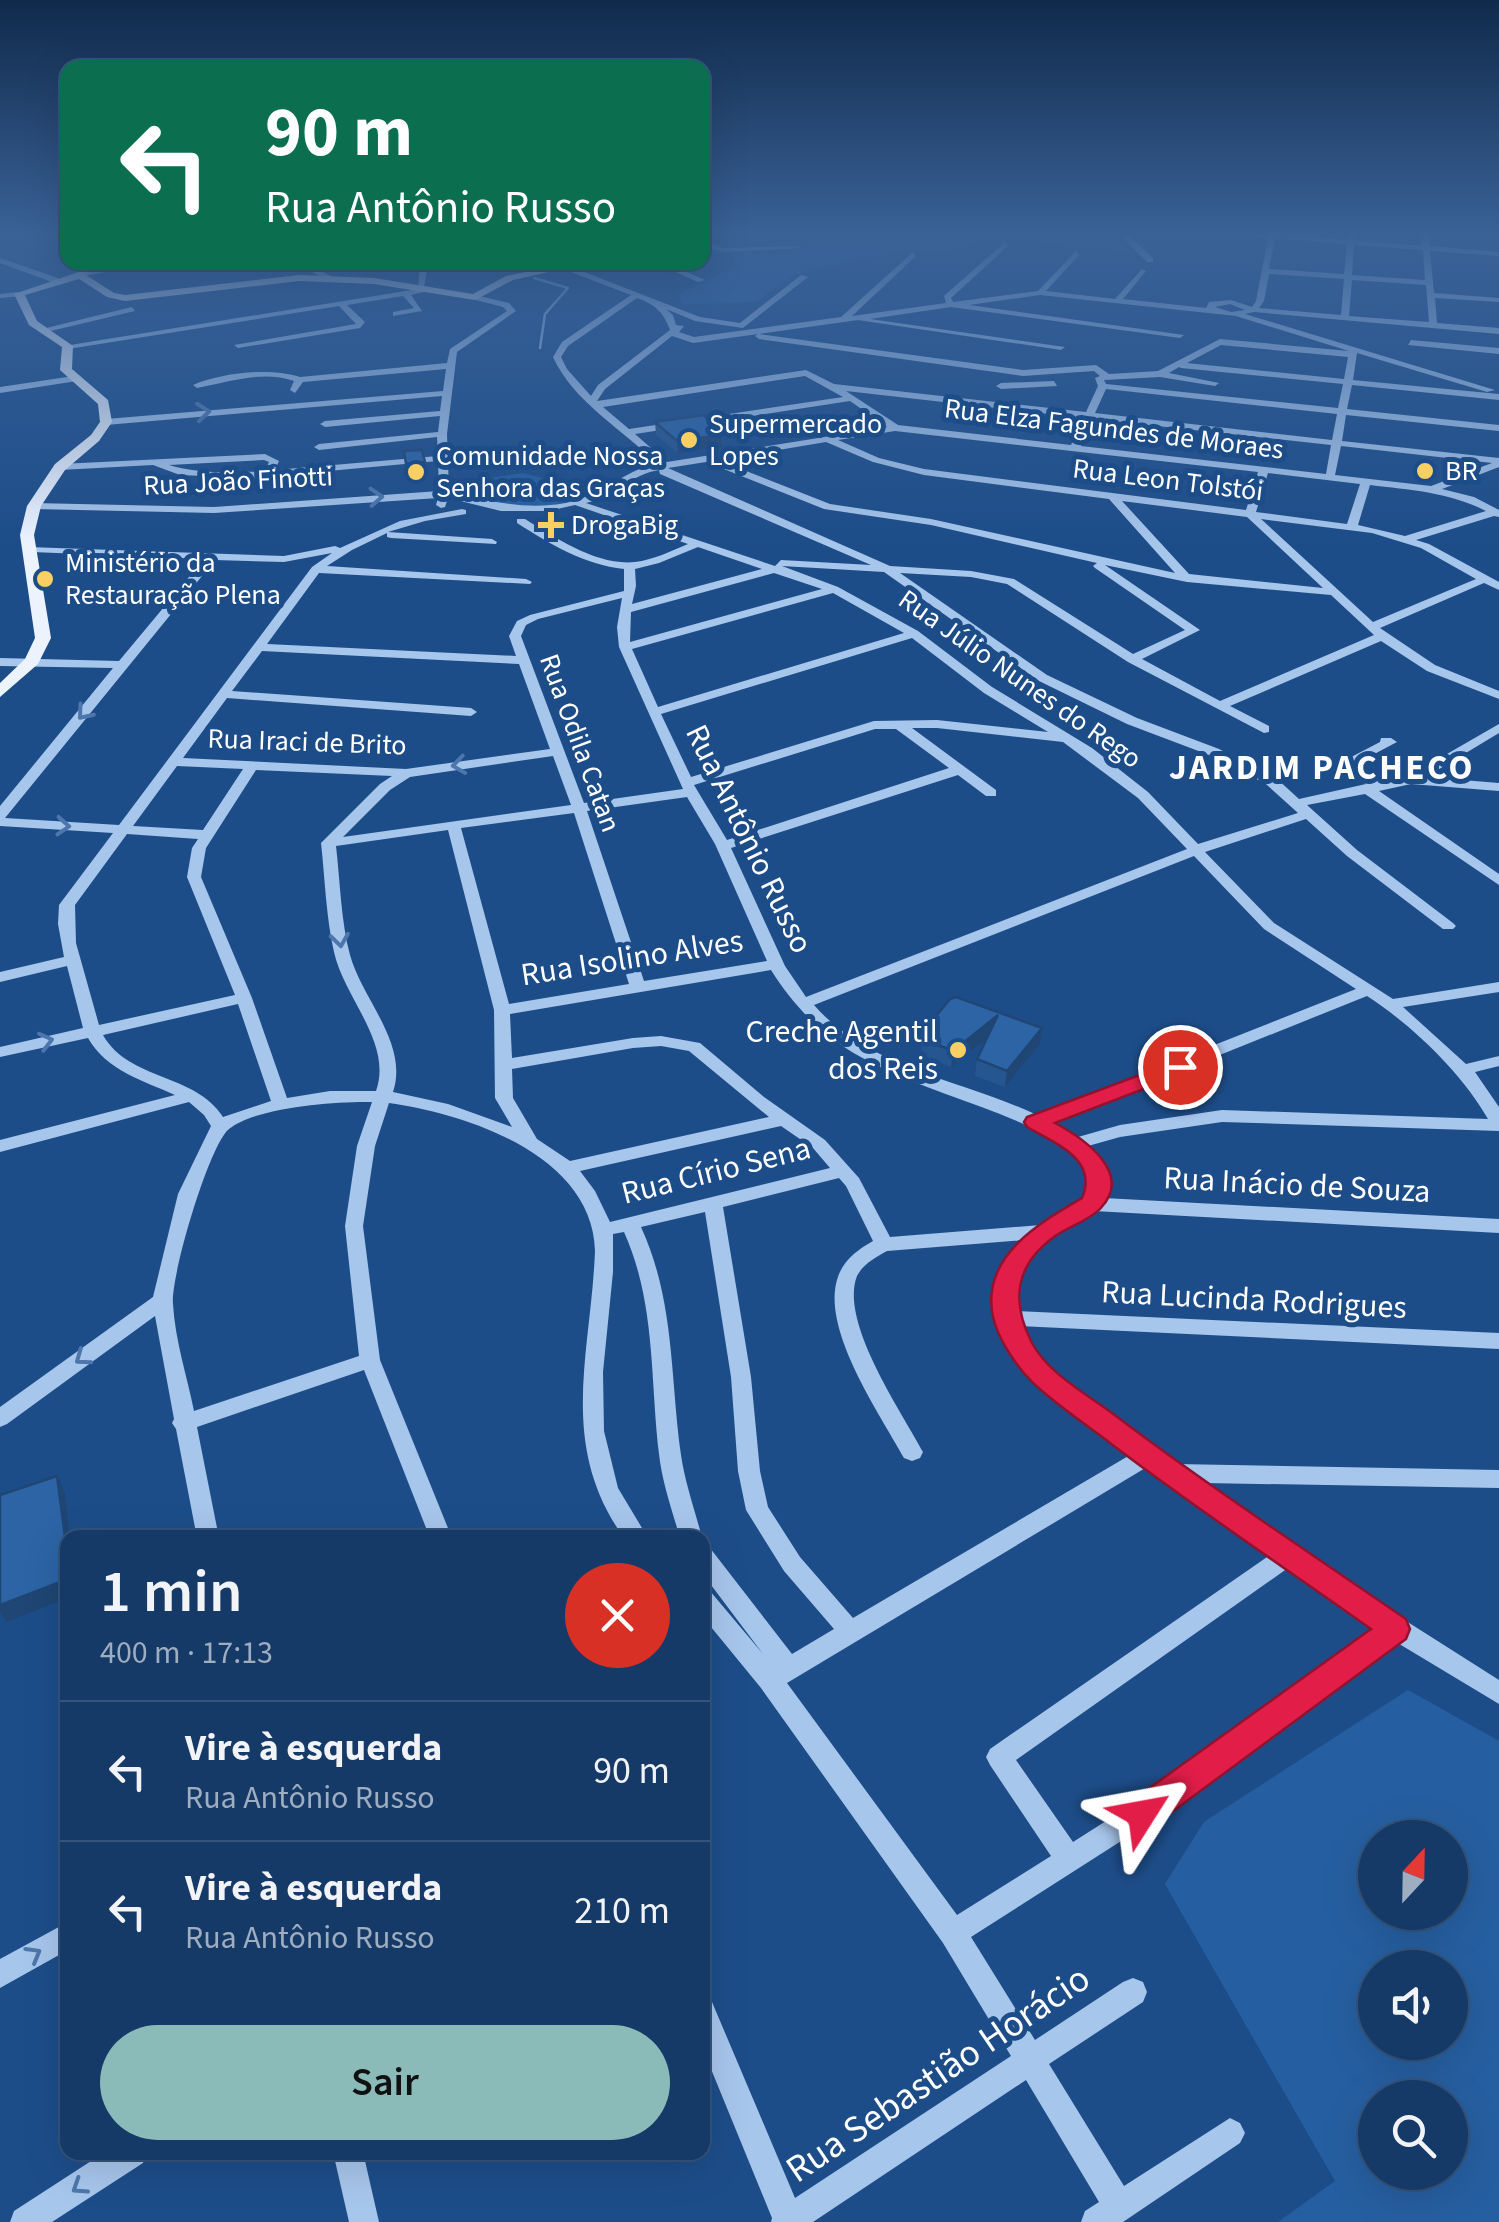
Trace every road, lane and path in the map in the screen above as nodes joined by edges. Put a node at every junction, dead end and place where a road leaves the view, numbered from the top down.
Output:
1 (53, 337) edge
2 (127, 337) edge
3 (291, 337) edge
4 (470, 337) edge
5 (576, 337) edge
6 (664, 337) edge
7 (678, 337) edge
8 (718, 337) edge
9 (776, 337) edge
10 (968, 337) edge
11 (1310, 337) edge
12 (1411, 337) edge
13 (694, 340) junction
14 (1411, 343) junction
15 (238, 345) dead end
16 (68, 346) junction
17 (1061, 348) dead end
18 (650, 349) junction
19 (1499, 351) edge
20 (1354, 352) junction
21 (1181, 364) junction
22 (1412, 365) junction
23 (448, 366) junction
24 (1160, 374) junction
25 (564, 376) junction
26 (74, 379) junction
27 (612, 379) junction
28 (298, 380) junction
29 (1103, 380) junction
30 (1348, 382) junction
31 (1215, 383) dead end
32 (197, 385) dead end
33 (1001, 386) dead end
34 (833, 387) junction
35 (0, 390) edge
36 (448, 392) junction
37 (884, 392) junction
38 (1499, 396) edge
39 (852, 398) junction
40 (596, 402) junction
41 (285, 406) junction
42 (1344, 410) junction
43 (446, 412) junction
44 (1088, 415) junction
45 (106, 422) junction
46 (895, 428) junction
47 (1499, 428) edge
48 (630, 432) junction
49 (442, 434) junction
50 (824, 438) junction
51 (1338, 443) junction
52 (319, 447) junction
53 (1075, 448) junction
54 (444, 458) junction
55 (707, 460) junction
56 (1499, 463) edge
57 (661, 466) junction
58 (60, 468) junction
59 (1264, 469) junction
60 (311, 470) junction
61 (1330, 477) junction
62 (1366, 481) junction
63 (1431, 489) junction
64 (1112, 496) junction
65 (443, 499) junction
66 (34, 506) junction
67 (586, 507) junction
68 (462, 512) junction
69 (1497, 513) edge
70 (1250, 514) junction
71 (430, 516) junction
72 (521, 521) junction
73 (1352, 526) junction
74 (380, 534) junction
75 (1408, 539) junction
76 (492, 542) dead end
77 (697, 544) junction
78 (343, 547) junction
79 (32, 549) junction
80 (717, 550) junction
81 (212, 556) junction
82 (284, 558) junction
83 (1087, 559) junction
84 (752, 560) junction
85 (652, 561) junction
86 (629, 566) junction
87 (778, 568) junction
88 (887, 569) junction
89 (314, 571) junction
90 (1187, 579) junction
91 (1482, 580) junction
92 (526, 582) dead end
93 (1499, 587) edge
94 (834, 588) junction
95 (1331, 592) junction
96 (625, 602) junction
97 (1377, 632) junction
98 (914, 634) junction
99 (258, 647) junction
100 (624, 648) junction
101 (1132, 659) junction
102 (521, 660) junction
103 (32, 661) junction
104 (0, 662) edge
105 (124, 664) junction
106 (1499, 678) edge
107 (1489, 691) edge
108 (0, 692) edge
109 (224, 694) junction
110 (1219, 706) junction
111 (470, 712) dead end
112 (654, 712) junction
113 (896, 723) junction
114 (1499, 728) edge
115 (1264, 729) dead end
116 (1065, 738) junction
117 (1386, 741) dead end
118 (555, 752) junction
119 (175, 762) junction
120 (252, 765) junction
121 (958, 770) junction
122 (406, 773) junction
123 (1411, 780) junction
124 (689, 787) junction
125 (1373, 787) junction
126 (1499, 787) edge
127 (991, 793) dead end
128 (1303, 809) junction
129 (580, 810) junction
130 (0, 818) edge
131 (454, 827) junction
132 (126, 830) junction
133 (208, 835) junction
134 (328, 844) junction
135 (723, 846) junction
136 (1197, 850) junction
137 (1499, 881) edge
138 (1448, 926) dead end
139 (73, 960) junction
140 (773, 965) junction
141 (0, 977) edge
142 (638, 986) junction
143 (1499, 988) edge
144 (1368, 990) junction
145 (244, 998) junction
146 (802, 1004) junction
147 (1390, 1004) junction
148 (502, 1010) junction
149 (92, 1030) junction
150 (0, 1052) edge
151 (1499, 1061) edge
152 (504, 1066) junction
153 (1463, 1070) junction
154 (192, 1096) junction
155 (385, 1098) junction
156 (280, 1102) junction
157 (787, 1120) junction
158 (1036, 1122) junction
159 (1499, 1124) edge
160 (220, 1126) junction
161 (530, 1143) junction
162 (1075, 1144) junction
163 (0, 1146) edge
164 (566, 1168) junction
165 (843, 1171) junction
166 (713, 1203) junction
167 (1091, 1204) junction
168 (630, 1224) junction
169 (1499, 1226) edge
170 (602, 1230) junction
171 (1043, 1232) junction
172 (884, 1244) junction
173 (162, 1301) junction
174 (1006, 1318) junction
175 (1499, 1341) edge
176 (370, 1360) junction
177 (0, 1418) edge
178 (183, 1423) junction
179 (912, 1452) dead end
180 (1148, 1456) junction
181 (1173, 1473) junction
182 (1499, 1479) edge
183 (206, 1530) edge
184 (439, 1530) edge
185 (632, 1530) edge
186 (689, 1530) edge
187 (1288, 1555) junction
188 (710, 1566) edge
189 (710, 1606) edge
190 (1395, 1629) junction
191 (850, 1630) junction
192 (779, 1674) junction
193 (1499, 1693) edge
194 (1070, 1860) junction
195 (953, 1933) junction
196 (60, 1940) edge
197 (0, 1974) edge
198 (1134, 1992) dead end
199 (710, 2031) edge
200 (1030, 2058) junction
201 (1230, 2133) dead end
202 (120, 2160) edge
203 (350, 2160) edge
204 (1108, 2214) edge
205 (788, 2221) edge
206 (25, 2222) edge
207 (364, 2222) edge

1 - 16 main road
2 - 16 street
3 - 15 street
4 - 23 street
5 - 25 street
6 - 18 street
7 - 13 street
8 - 13 street
9 - 29 street
10 - 17 street
11 - 20 street
12 - 14 street
13 - 18 street
14 - 19 street
14 - 22 street
16 - 26 main road
18 - 27 street
20 - 21 street
20 - 22 street
20 - 30 street
21 - 24 street
21 - 30 street
22 - 38 street
23 - 28 street
23 - 36 street
24 - 29 street
24 - 31 street
25 - 27 street
25 - 40 street
26 - 35 street
26 - 45 main road
27 - 40 street
28 - 32 street
28 - 41 street
29 - 33 street
29 - 42 street
29 - 44 street
30 - 38 street
30 - 42 street
34 - 37 street
34 - 39 street
34 - 40 street
36 - 41 street
36 - 43 street
37 - 39 street
37 - 44 street
39 - 46 street
39 - 48 street
40 - 48 street
45 -> 41 street
42 - 47 street
42 - 51 street
43 - 49 street
43 - 52 street
44 - 51 street
44 - 53 street
45 - 58 main road
46 - 50 street, Rua Elza Fagundes de Moraes
46 - 53 street, Rua Elza Fagundes de Moraes
48 - 57 street
49 - 52 street
49 - 54 street
50 - 55 street, Rua Elza Fagundes de Moraes
50 - 64 street, Rua Leon Tolstói
51 - 56 street
51 - 61 street
52 - 60 street
53 - 59 street, Rua Elza Fagundes de Moraes
54 - 60 street
54 - 65 street
55 - 57 street, Rua Elza Fagundes de Moraes
55 - 83 street
56 - 63 street, Rua Elza Fagundes de Moraes
57 - 67 street, Rua Elza Fagundes de Moraes
57 - 88 street
58 - 60 street
58 - 66 main road
59 - 61 street, Rua Elza Fagundes de Moraes
59 - 70 street
61 - 62 street, Rua Elza Fagundes de Moraes
62 - 63 street, Rua Elza Fagundes de Moraes
62 - 73 street
63 - 69 street
64 - 70 street, Rua Leon Tolstói
64 - 90 street
66 -> 65 street, Rua João Finotti
65 - 67 street, Rua Elza Fagundes de Moraes
65 - 68 street, Rua Elza Fagundes de Moraes
65 - 71 street
66 - 79 main road
67 - 72 street, Rua Elza Fagundes de Moraes
67 - 77 street, Rua Júlio Nunes do Rego
68 - 71 street
68 - 72 street, Rua Elza Fagundes de Moraes
69 - 75 street
70 - 73 street, Rua Leon Tolstói
70 - 95 street
71 - 74 street
72 - 86 street
73 - 75 street, Rua Leon Tolstói
74 - 76 street
74 - 78 street
75 - 91 street, Rua Leon Tolstói
77 - 80 street, Rua Júlio Nunes do Rego
77 - 85 street
78 - 82 street
78 - 89 street
79 - 81 street
79 - 103 main road
80 - 84 street, Rua Júlio Nunes do Rego
80 - 85 street
81 - 82 street
81 - 105 street
82 - 89 street
83 - 90 street
83 - 101 street
84 - 87 street, Rua Júlio Nunes do Rego
84 - 88 street
85 - 86 street
86 - 96 street, Rua Antônio Russo
87 - 94 street, Rua Júlio Nunes do Rego
87 - 96 street
88 - 101 street
88 - 128 street
89 - 92 street
89 - 99 street
90 - 95 street
91 - 93 street, Rua Leon Tolstói
91 - 97 street
94 - 98 street, Rua Júlio Nunes do Rego
94 - 100 street
95 - 97 street
96 - 100 street, Rua Antônio Russo
96 - 102 street, Rua Odila Catan
97 - 107 street
97 - 110 street
98 - 112 street
98 - 116 street, Rua Júlio Nunes do Rego
99 - 102 street
99 - 109 street
100 - 112 street, Rua Antônio Russo
101 - 110 street
102 - 118 street, Rua Odila Catan
103 - 104 street
103 - 105 street
103 - 108 main road
105 -> 130 street
106 - 107 street
109 - 111 street
109 - 119 street
110 - 115 street
112 - 124 street, Rua Antônio Russo
113 - 116 street
113 - 121 street
113 - 124 street
114 - 123 street
116 - 136 street, Rua Júlio Nunes do Rego
117 - 125 street
118 -> 122 street, Rua Iraci de Brito
118 - 129 street, Rua Odila Catan
119 - 120 street, Rua Iraci de Brito
119 - 132 street
120 - 122 street, Rua Iraci de Brito
120 - 133 street
121 - 127 street
121 - 135 street
122 - 134 street
123 - 125 street
123 - 126 street
124 - 129 street
124 - 135 street, Rua Antônio Russo
125 - 128 street
125 - 137 street
128 - 136 street
128 - 138 street
129 - 131 street
129 - 142 street, Rua Odila Catan
130 -> 132 street
131 - 134 street
131 - 148 street
132 - 133 street
132 - 139 street
133 - 145 street
134 -> 155 street
135 - 140 street, Rua Antônio Russo
136 - 144 street, Rua Júlio Nunes do Rego
136 - 146 street
139 - 141 street
139 - 149 street
140 - 142 street, Rua Isolino Alves
140 - 146 street, Rua Antônio Russo
142 - 148 street, Rua Isolino Alves
143 - 147 street
144 - 147 street, Rua Júlio Nunes do Rego
144 - 158 street
145 - 149 street
145 - 156 street
146 - 158 street, Rua Antônio Russo
147 - 153 street, Rua Júlio Nunes do Rego
148 - 152 street
150 -> 149 street
149 - 154 street
151 - 153 street
152 - 157 street
152 - 161 street
153 - 159 street, Rua Júlio Nunes do Rego
154 - 160 street
154 - 163 street
155 - 156 street
155 - 161 street
155 - 176 street
156 - 160 street
157 - 164 street
157 - 165 street
158 - 162 street, Rua Antônio Russo
159 - 162 street
160 - 173 street
161 - 164 street
162 - 167 street
164 - 170 street
165 - 166 street, Rua Círio Sena
165 - 172 street
166 - 168 street, Rua Círio Sena
166 - 191 street
167 - 169 street, Rua Inácio de Souza
167 - 171 street
168 - 170 street, Rua Círio Sena
168 - 186 street
170 - 185 street
171 - 172 street
171 - 174 street
172 - 179 street
173 -> 177 street
173 - 178 street
174 - 175 street, Rua Lucinda Rodrigues
174 - 180 street
176 - 178 street
176 - 184 street
178 - 183 street
180 - 181 street
180 - 191 street
181 - 182 street
181 - 187 street
187 - 190 street
187 - 194 street
188 - 192 street
189 - 192 street
190 - 193 street
190 - 194 street
191 - 192 street
192 - 195 street
194 - 195 street
195 - 200 street
197 -> 196 street
198 - 200 street, Rua Sebastião Horácio
199 - 205 street
200 - 204 street
200 - 205 street, Rua Sebastião Horácio
201 - 204 street
202 -> 206 street
203 - 207 street

